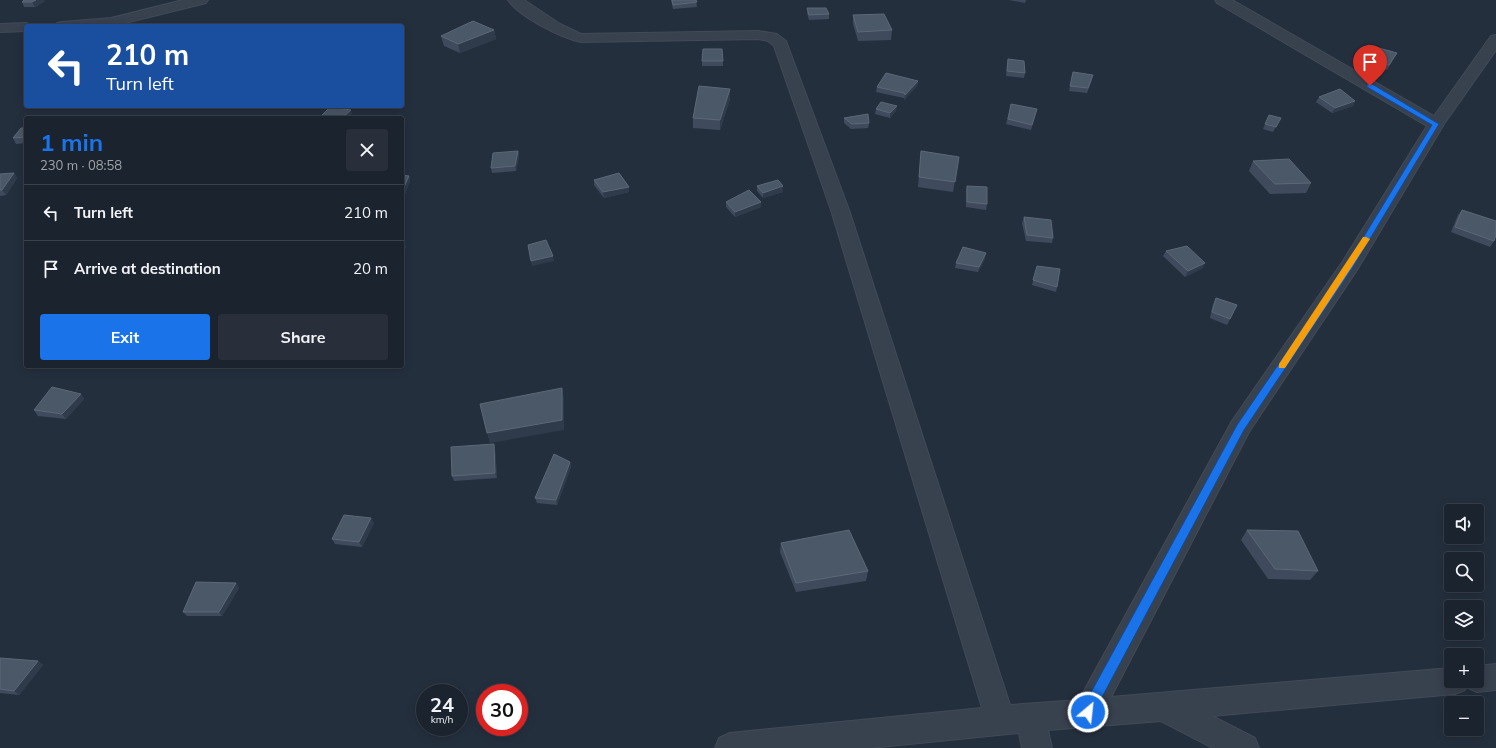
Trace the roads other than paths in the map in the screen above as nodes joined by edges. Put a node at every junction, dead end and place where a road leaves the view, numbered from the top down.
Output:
1 (201, 0) edge
2 (515, 0) edge
3 (1222, 0) edge
4 (86, 24) edge
5 (24, 27) edge
6 (0, 28) edge
7 (1496, 39) edge
8 (1436, 124) junction
9 (1496, 677) edge
10 (1484, 678) edge
11 (1444, 682) edge
12 (1163, 707) junction
13 (1088, 712) junction
14 (1030, 717) junction
15 (1000, 720) junction
16 (730, 748) edge
17 (1037, 748) edge
18 (1244, 748) edge

1 - 4 street
2 - 15 street
3 - 8 street
5 - 6 street
7 - 8 street
8 - 13 street
9 - 10 street
11 - 12 street
12 - 13 street
12 - 18 street
13 - 14 street
14 - 15 street
14 - 17 street
15 - 16 street

